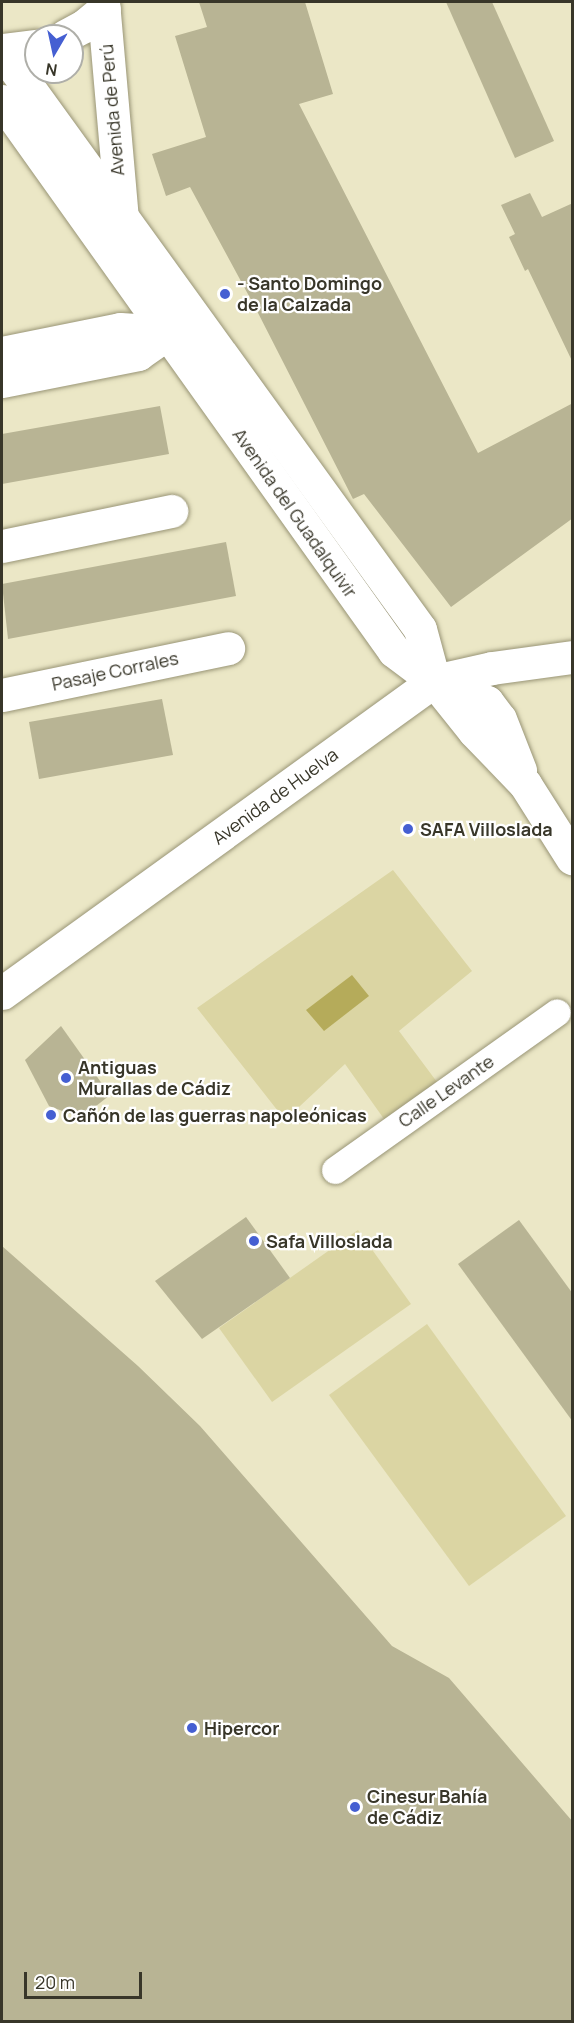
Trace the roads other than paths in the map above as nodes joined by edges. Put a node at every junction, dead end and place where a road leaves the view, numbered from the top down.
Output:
1 (103, 5) edge
2 (84, 26) edge
3 (24, 47) edge
4 (2, 50) edge
5 (2, 102) edge
6 (122, 218) junction
7 (182, 325) junction
8 (2, 353) edge
9 (2, 381) edge
10 (171, 511) dead end
11 (2, 546) edge
12 (228, 648) dead end
13 (573, 657) edge
14 (434, 681) junction
15 (2, 695) edge
16 (573, 858) edge
17 (2, 993) edge
18 (557, 1012) dead end
19 (335, 1170) dead end

1 - 2 street
1 - 6 street, Avenida de Perú
3 - 4 street, Avenida del Guadalquivir
4 - 6 street, Avenida del Guadalquivir
5 - 7 street, Avenida del Guadalquivir
6 - 7 street, Avenida del Guadalquivir
7 - 8 street
7 - 9 street
7 - 14 street, Avenida del Guadalquivir
10 - 11 street
12 - 15 street, Pasaje Corrales
13 - 14 street, Avenida de Huelva
14 - 16 street, Avenida del Guadalquivir
14 - 17 street, Avenida de Huelva
18 - 19 street, Calle Levante

